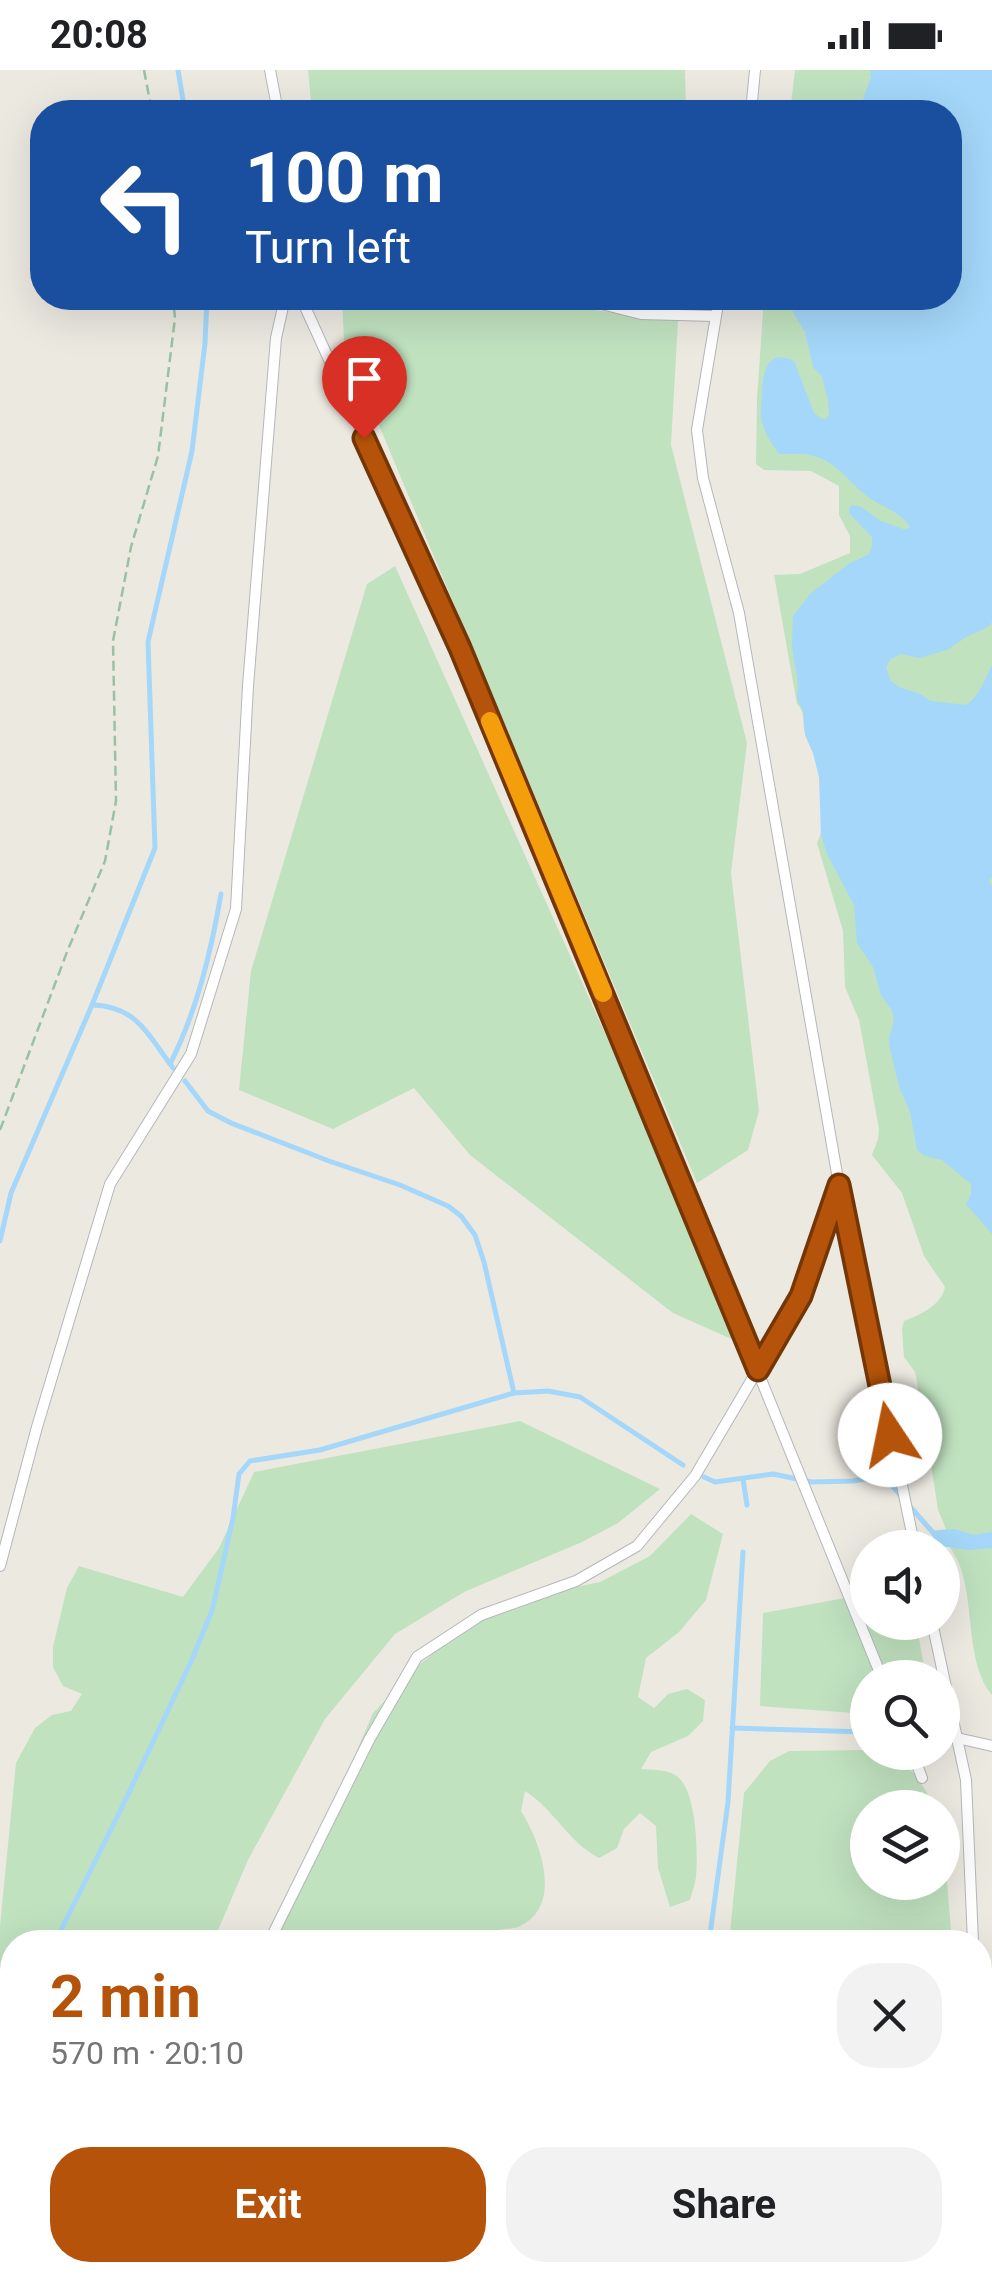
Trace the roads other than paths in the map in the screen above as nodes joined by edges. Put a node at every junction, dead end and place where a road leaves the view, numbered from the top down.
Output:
1 (270, 70) edge
2 (756, 70) edge
3 (276, 100) edge
4 (752, 100) edge
5 (282, 310) edge
6 (306, 310) edge
7 (625, 310) edge
8 (716, 310) edge
9 (714, 316) junction
10 (839, 1185) junction
11 (758, 1370) junction
12 (911, 1530) edge
13 (0, 1566) edge
14 (875, 1660) edge
15 (960, 1738) edge
16 (992, 1746) edge
17 (960, 1748) edge
18 (919, 1770) edge
19 (922, 1778) dead end
20 (275, 1930) edge
21 (972, 1930) edge

1 - 3 lane
2 - 4 lane
5 - 13 lane
6 - 11 lane
7 - 9 lane
8 - 9 lane
9 - 10 lane
10 - 11 lane
10 - 12 lane
11 - 14 lane
11 - 20 lane
15 - 16 lane
17 - 21 lane
18 - 19 lane

